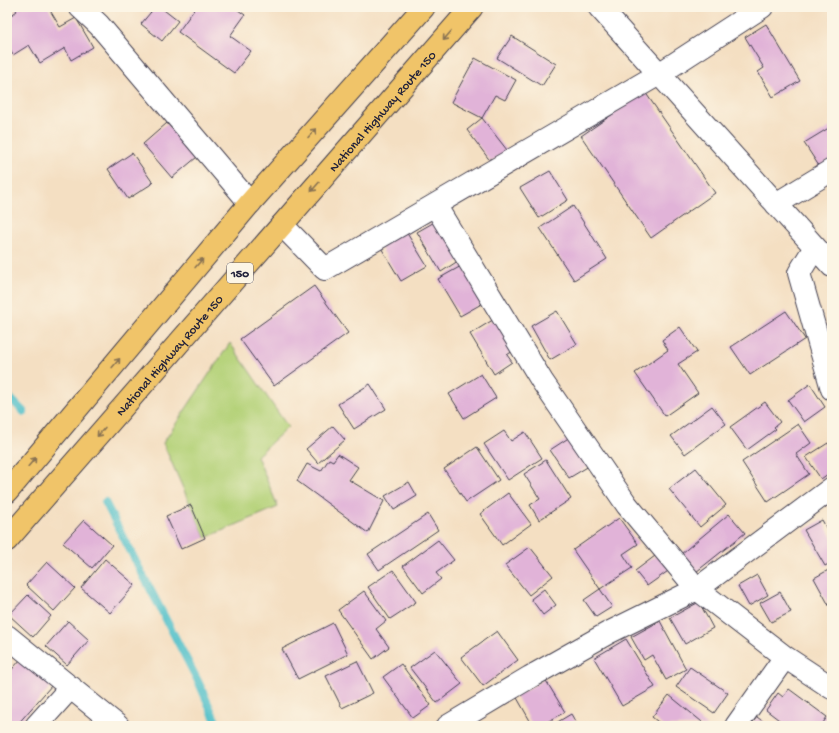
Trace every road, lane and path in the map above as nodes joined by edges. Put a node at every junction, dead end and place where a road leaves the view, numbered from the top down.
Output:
1 (80, 7) edge
2 (424, 7) edge
3 (472, 7) edge
4 (599, 7) edge
5 (762, 7) edge
6 (659, 74) junction
7 (832, 170) edge
8 (250, 203) junction
9 (776, 204) junction
10 (435, 205) junction
11 (282, 225) junction
12 (815, 247) junction
13 (832, 266) edge
14 (832, 389) edge
15 (832, 488) edge
16 (7, 492) edge
17 (7, 540) edge
18 (697, 589) junction
19 (7, 636) edge
20 (785, 657) junction
21 (71, 687) junction
22 (832, 688) edge
23 (453, 725) edge
24 (36, 726) edge
25 (118, 726) edge
26 (736, 726) edge

1 - 8 street
8 -> 2 highway
3 -> 11 highway, National Highway Route 150 / 150
4 - 6 street
5 - 6 street
6 - 9 street
6 - 10 street
7 - 9 street
16 -> 8 highway
9 - 12 street
10 - 11 street
10 - 18 street
11 -> 17 highway, National Highway Route 150 / 150
12 - 13 street
12 - 14 street
15 - 18 street
18 - 20 street
18 - 23 street
19 - 21 street
20 - 22 street
20 - 26 street
21 - 24 street
21 - 25 street

